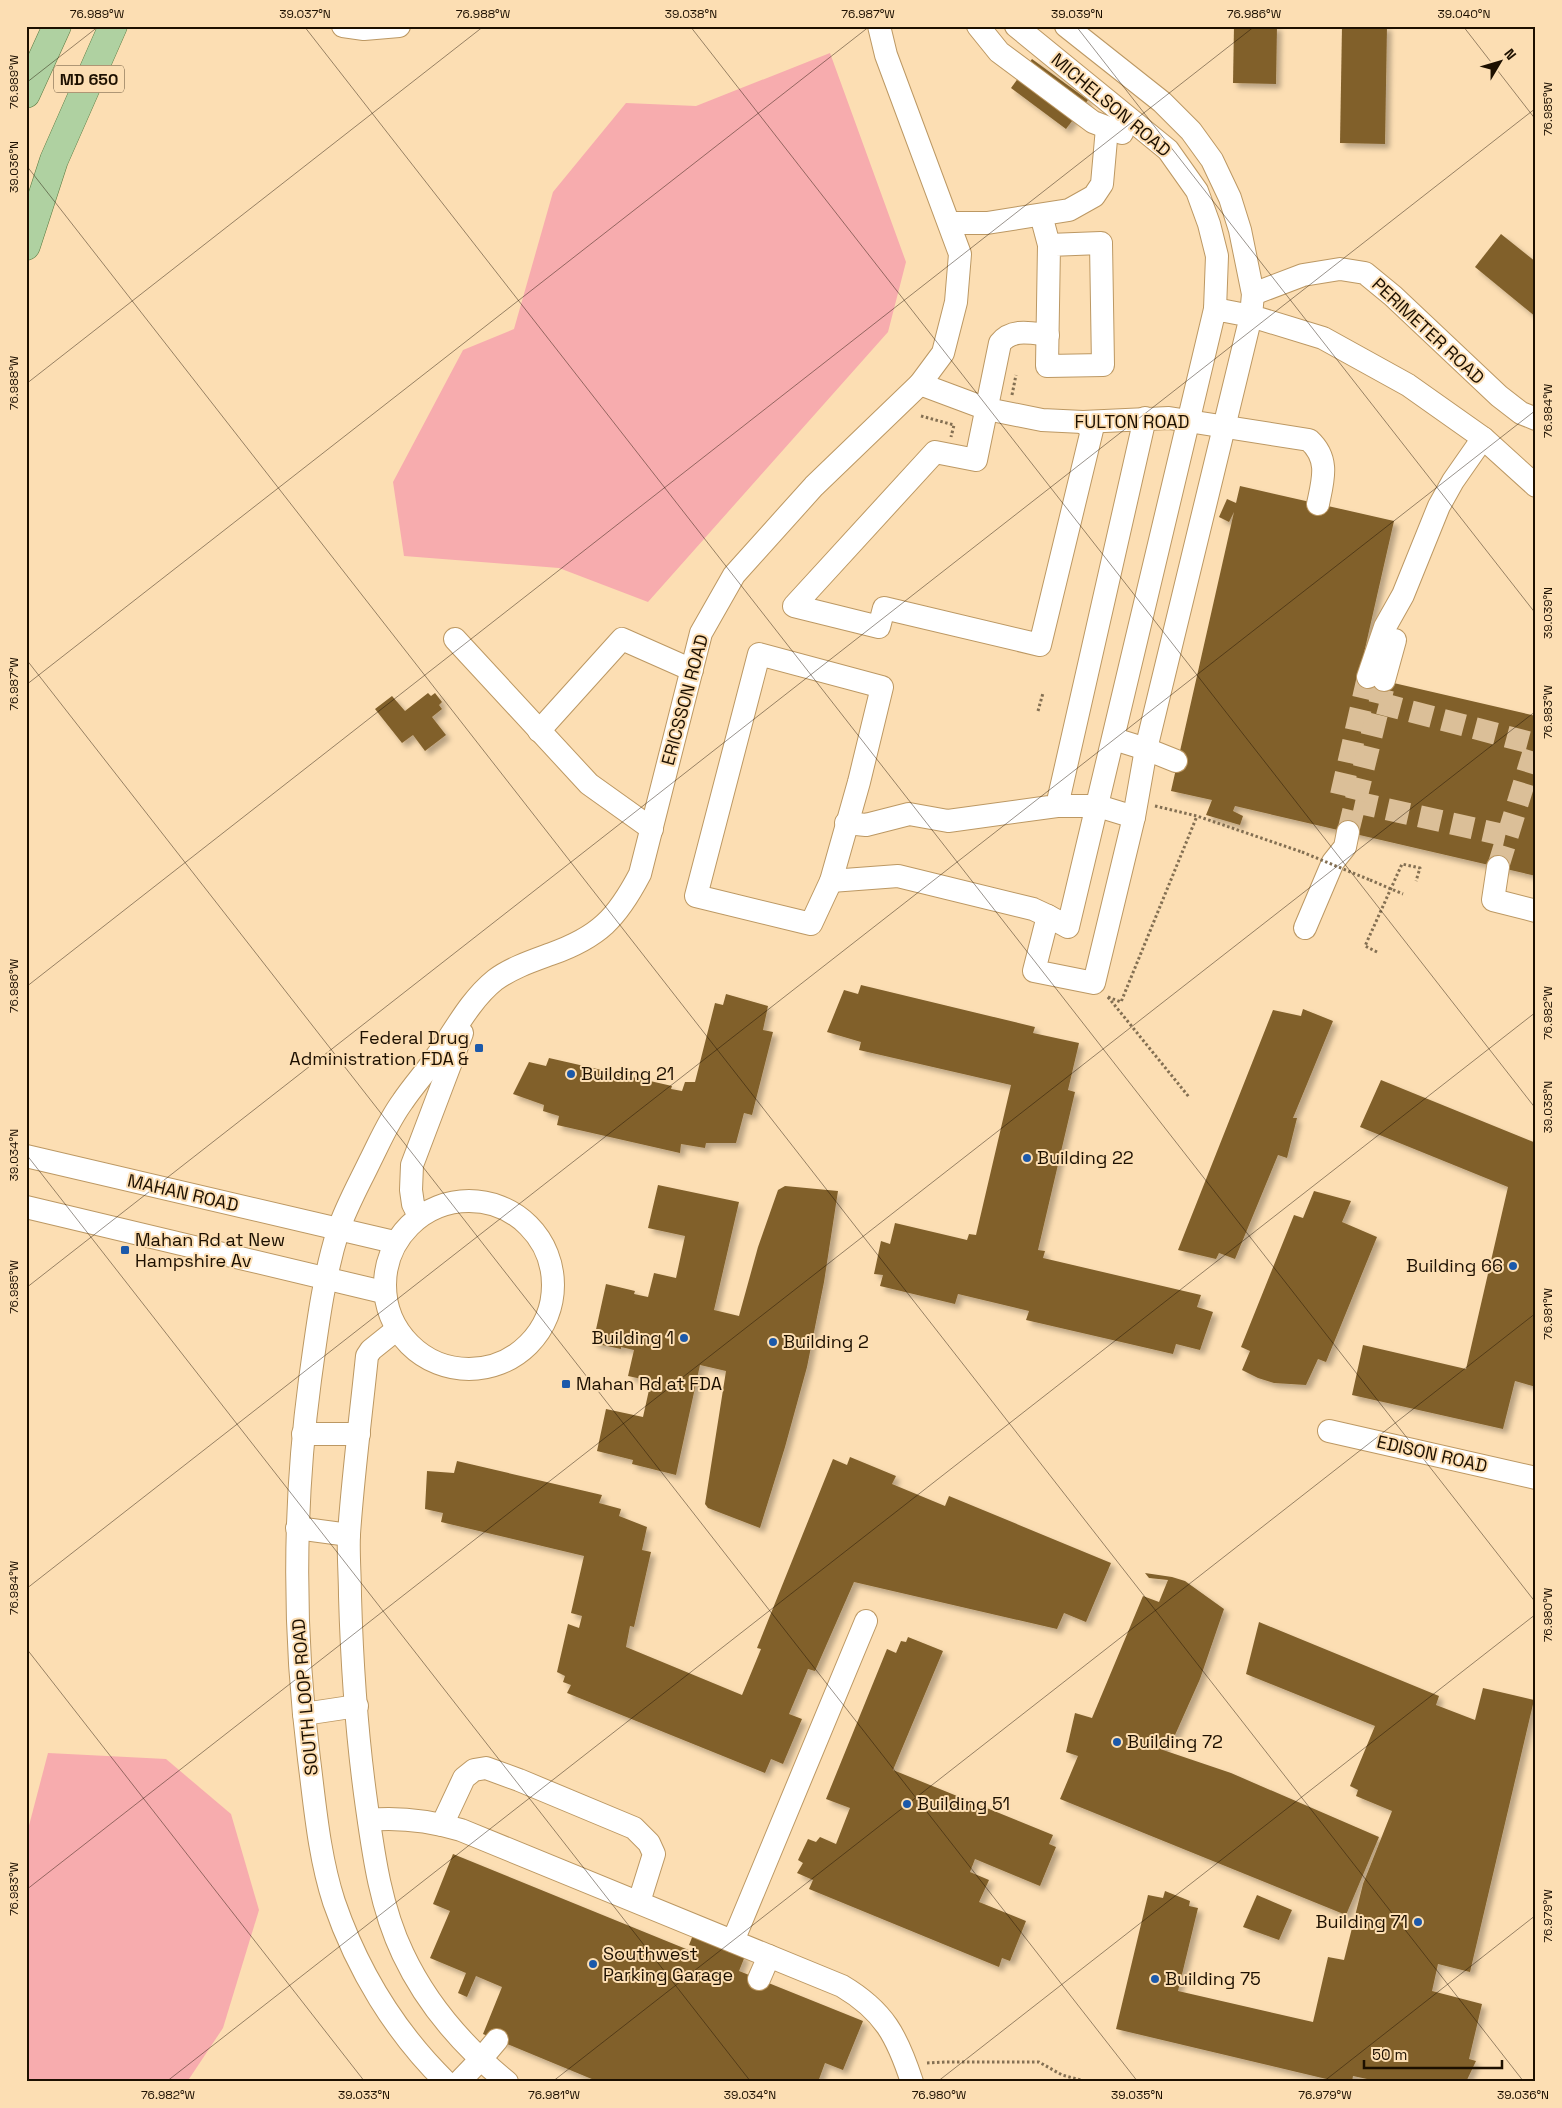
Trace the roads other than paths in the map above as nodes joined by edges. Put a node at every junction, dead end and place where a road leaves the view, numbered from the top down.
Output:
1 (58, 26) edge
2 (113, 26) edge
3 (343, 26) edge
4 (398, 26) edge
5 (879, 26) edge
6 (978, 26) edge
7 (1016, 26) edge
8 (1066, 26) edge
9 (1110, 61) junction
10 (1091, 87) junction
11 (26, 94) edge
12 (1107, 128) junction
13 (1147, 133) junction
14 (1041, 215) junction
15 (950, 224) junction
16 (1050, 245) junction
17 (26, 246) edge
18 (1252, 305) junction
19 (1215, 309) junction
20 (1048, 335) junction
21 (920, 384) junction
22 (987, 408) junction
23 (1145, 418) junction
24 (1536, 419) edge
25 (1189, 420) junction
26 (1083, 422) junction
27 (1223, 425) junction
28 (1483, 438) junction
29 (1536, 486) edge
30 (1318, 504) dead end
31 (1156, 562) junction
32 (1189, 570) junction
33 (456, 639) dead end
34 (692, 670) junction
35 (1376, 679) tunnel mouth
36 (540, 731) junction
37 (1114, 740) junction
38 (1146, 749) junction
39 (1176, 761) dead end
40 (1057, 806) junction
41 (1098, 806) junction
42 (1143, 811) junction
43 (846, 823) junction
44 (652, 829) junction
45 (1341, 831) tunnel mouth
46 (1498, 867) tunnel mouth
47 (831, 881) junction
48 (1536, 911) edge
49 (1048, 916) junction
50 (1068, 927) junction
51 (1305, 928) dead end
52 (1103, 939) junction
53 (472, 1006) junction
54 (26, 1156) edge
55 (26, 1207) edge
56 (419, 1216) junction
57 (339, 1229) junction
58 (394, 1242) junction
59 (326, 1278) junction
60 (383, 1292) junction
61 (396, 1330) junction
62 (1329, 1431) dead end
63 (303, 1434) junction
64 (359, 1434) junction
65 (1536, 1478) edge
66 (297, 1528) junction
67 (349, 1535) junction
68 (866, 1621) dead end
69 (357, 1706) junction
70 (304, 1714) junction
71 (369, 1820) junction
72 (442, 1825) junction
73 (639, 1902) junction
74 (733, 1941) junction
75 (769, 1956) junction
76 (759, 1979) dead end
77 (496, 2040) dead end
78 (481, 2060) junction
79 (909, 2074) edge
80 (446, 2082) edge
81 (459, 2082) edge
82 (507, 2082) edge

1 - 11 main road, MD 650
2 - 17 main road, MD 650
3 - 4 street
5 - 15 street, ERICSSON ROAD
6 - 12 street
7 - 10 street, MICHELSON ROAD
8 - 9 street, MICHELSON ROAD
9 - 10 street
9 - 18 street, MICHELSON ROAD
10 - 13 street, MICHELSON ROAD
12 - 13 street
12 - 14 street
13 - 19 street, MICHELSON ROAD
14 - 15 street
14 - 16 street
15 - 21 street, ERICSSON ROAD
16 - 20 street
16 - 20 street
18 - 19 street
18 - 24 street, PERIMETER ROAD
18 - 27 street
18 - 28 street
19 - 25 street, MICHELSON ROAD
20 - 22 street
21 - 22 street, FULTON ROAD
21 - 34 street, ERICSSON ROAD
22 - 26 street, FULTON ROAD
22 - 26 street
23 - 25 street, FULTON ROAD
23 - 26 street, FULTON ROAD
23 - 40 street
25 - 27 street, FULTON ROAD
25 - 31 street, MICHELSON ROAD
27 - 30 street, FULTON ROAD
27 - 32 street
28 - 29 street
28 - 35 street
31 - 32 street
31 - 37 street, MICHELSON ROAD
32 - 38 street
33 - 36 street
34 - 36 street
34 - 44 street, ERICSSON ROAD
36 - 44 street
37 - 38 street
37 - 41 street, MICHELSON ROAD
38 - 39 street
38 - 42 street
40 - 41 street
40 - 43 street
41 - 42 street
41 - 50 street, MICHELSON ROAD
42 - 52 street
43 - 47 street
43 - 47 street
44 - 53 street, ERICSSON ROAD
45 - 51 street
46 - 48 street
47 - 49 street
49 - 50 street
49 - 52 street
50 - 52 street
53 - 56 street
53 - 57 street
54 - 57 street, MAHAN ROAD
55 - 59 street
56 - 58 street
56 - 61 street
57 - 58 street, MAHAN ROAD
57 - 59 street
58 - 60 street
59 - 60 street
59 - 63 street, SOUTH LOOP ROAD
60 - 61 street
61 - 64 street
62 - 65 street, EDISON ROAD
63 - 64 street
63 - 66 street, SOUTH LOOP ROAD
64 - 67 street
66 - 67 street
66 - 70 street, SOUTH LOOP ROAD
67 - 69 street
68 - 74 street
69 - 70 street
69 - 71 street
70 - 80 street, SOUTH LOOP ROAD
71 - 72 street
71 - 78 street
72 - 73 street
72 - 73 street
73 - 74 street
74 - 75 street
75 - 76 street
75 - 79 street
77 - 78 street
78 - 81 street
78 - 82 street

